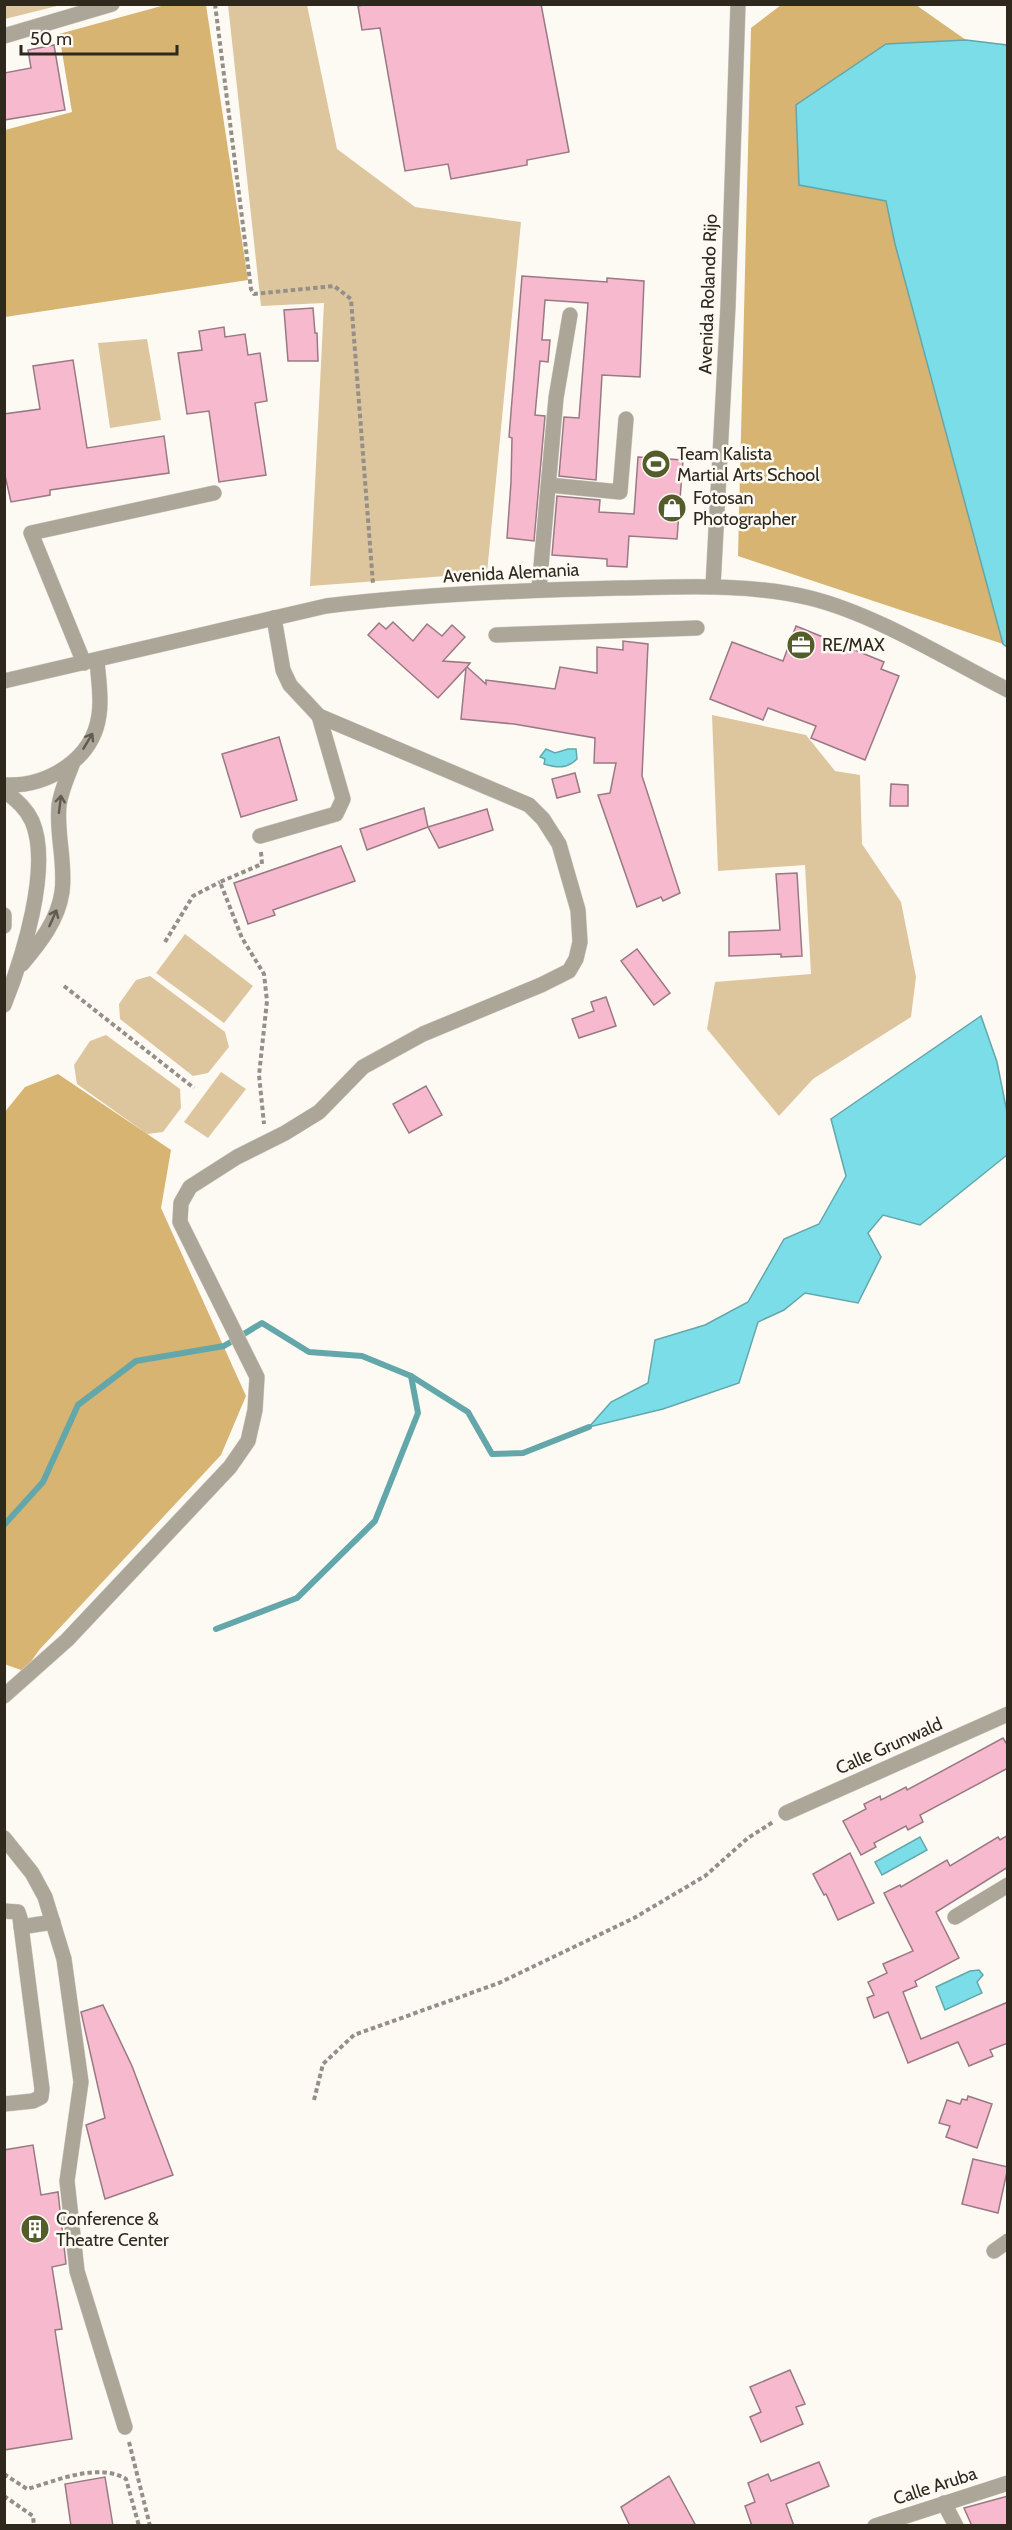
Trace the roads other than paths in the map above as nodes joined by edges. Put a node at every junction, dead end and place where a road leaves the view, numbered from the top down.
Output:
1 (112, 4) edge
2 (738, 4) edge
3 (4, 36) edge
4 (570, 315) dead end
5 (626, 419) dead end
6 (549, 485) junction
7 (214, 494) dead end
8 (713, 586) junction
9 (539, 590) junction
10 (274, 618) junction
11 (697, 628) dead end
12 (496, 635) dead end
13 (91, 661) junction
14 (4, 681) edge
15 (1008, 690) edge
16 (319, 716) junction
17 (72, 765) junction
18 (4, 785) edge
19 (4, 790) edge
20 (260, 836) road end
21 (64, 873) junction
22 (37, 875) junction
23 (4, 915) edge
24 (4, 926) edge
25 (20, 966) junction
26 (4, 1005) edge
27 (4, 1696) edge
28 (1008, 1714) edge
29 (786, 1813) road end
30 (4, 1838) edge
31 (1008, 1885) edge
32 (4, 1911) edge
33 (955, 1917) dead end
34 (53, 1922) junction
35 (21, 1927) junction
36 (4, 2104) edge
37 (1008, 2241) edge
38 (994, 2251) dead end
39 (125, 2427) road end
40 (1008, 2483) edge
41 (944, 2504) junction
42 (875, 2526) edge
43 (956, 2526) edge

1 - 3 street
2 - 8 street, Avenida Rolando Rijo
4 - 6 street
5 - 6 street
6 - 9 street
7 - 13 street
8 - 9 street, Avenida Alemania
8 - 15 street, Avenida Alemania
9 - 10 street, Avenida Alemania
10 - 13 street, Avenida Alemania
10 - 16 street
11 - 12 street
13 - 14 street, Avenida Alemania
17 -> 13 street
16 - 20 street
16 - 27 street
17 - 18 street
21 -> 17 street
19 - 22 street
21 - 22 street
25 -> 21 street
22 - 25 street
23 - 24 street
25 - 26 street
28 - 29 street, Calle Grunwald
30 - 34 street
31 - 33 street
32 - 35 street
34 - 35 street
34 - 39 street
35 - 36 street
37 - 38 street
40 - 41 street, Calle Aruba
41 - 42 street, Calle Aruba
41 - 43 street

